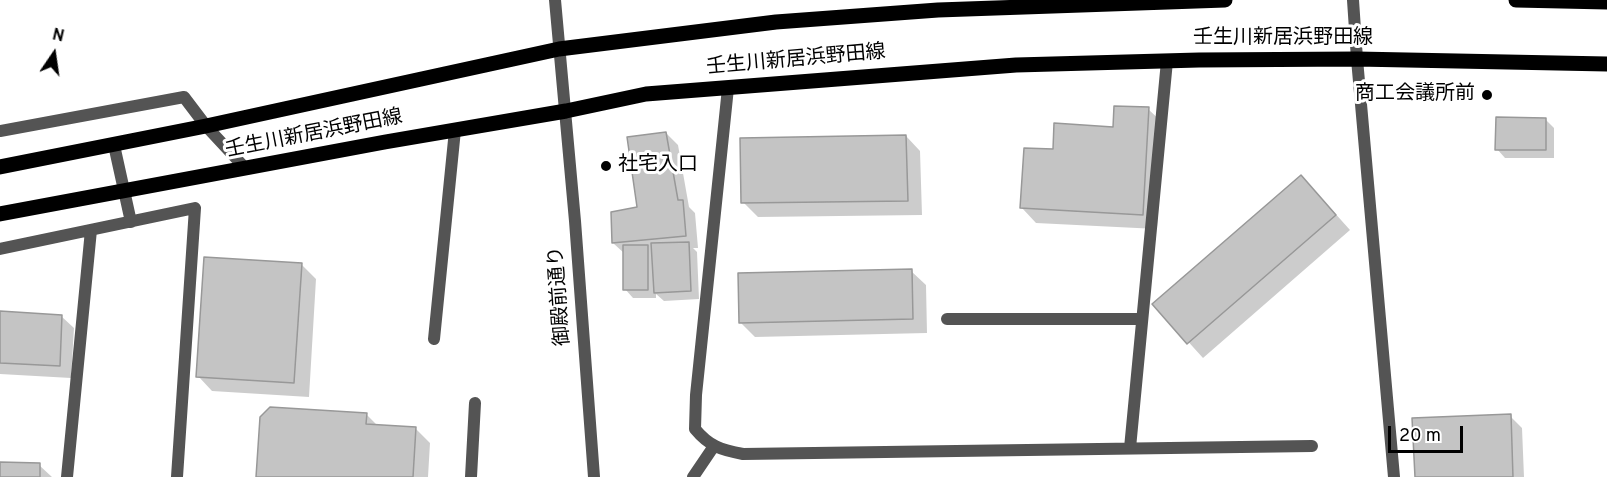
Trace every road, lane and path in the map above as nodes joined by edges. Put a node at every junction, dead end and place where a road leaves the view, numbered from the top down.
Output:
1 (555, 0) edge
2 (1225, 0) edge
3 (1353, 0) edge
4 (1516, 0) edge
5 (1607, 2) edge
6 (1036, 3) edge
7 (559, 49) junction
8 (1357, 59) junction
9 (1167, 61) junction
10 (1607, 64) edge
11 (728, 88) junction
12 (566, 111) junction
13 (206, 126) junction
14 (0, 130) edge
15 (455, 130) junction
16 (114, 145) junction
17 (0, 167) edge
18 (246, 169) junction
19 (125, 191) junction
20 (0, 214) edge
21 (131, 222) junction
22 (91, 230) junction
23 (0, 249) edge
24 (947, 319) dead end
25 (1142, 319) junction
26 (434, 339) dead end
27 (475, 404) dead end
28 (714, 446) junction
29 (1312, 446) dead end
30 (1130, 448) junction
31 (67, 477) edge
32 (177, 477) edge
33 (471, 477) edge
34 (594, 477) edge
35 (693, 477) edge
36 (1394, 477) edge

1 - 7 street, 御殿前通り
2 - 6 main road, 壬生川新居浜野田線
3 - 8 street
4 - 5 main road
6 - 7 main road, 壬生川新居浜野田線
7 - 12 street, 御殿前通り
7 - 13 main road, 壬生川新居浜野田線
8 - 9 main road, 壬生川新居浜野田線
8 - 10 main road, 壬生川新居浜野田線
8 - 36 street
9 - 11 main road, 壬生川新居浜野田線
9 - 25 street
11 - 12 main road, 壬生川新居浜野田線
11 - 28 street
12 - 15 main road, 壬生川新居浜野田線
12 - 34 street, 御殿前通り
13 - 14 street
13 - 16 main road, 壬生川新居浜野田線
13 - 18 street
15 - 18 main road, 壬生川新居浜野田線
15 - 26 street
16 - 17 main road, 壬生川新居浜野田線
16 - 19 street
18 - 19 main road, 壬生川新居浜野田線
19 - 20 main road, 壬生川新居浜野田線
19 - 21 street
21 - 22 street
21 - 32 street
22 - 23 street
22 - 31 street
24 - 25 street
25 - 30 street
27 - 33 street
28 - 30 street
28 - 35 street
29 - 30 street

